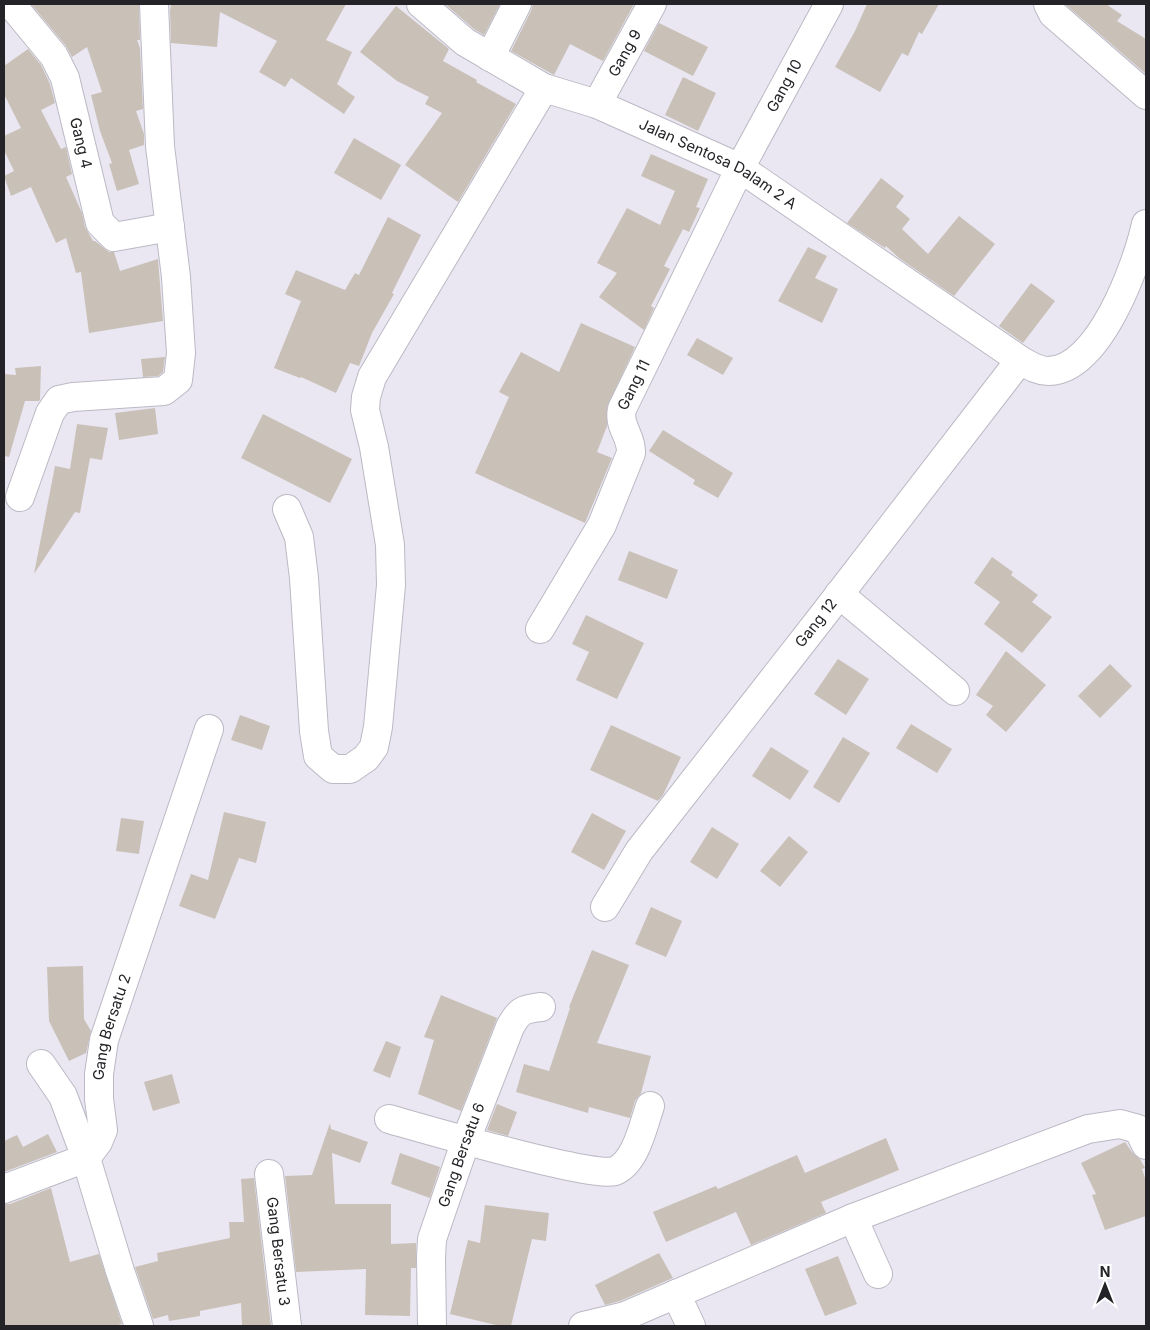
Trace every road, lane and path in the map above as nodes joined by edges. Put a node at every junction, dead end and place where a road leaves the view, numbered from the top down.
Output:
1 (11, 4) edge
2 (154, 4) edge
3 (421, 4) edge
4 (517, 4) edge
5 (652, 4) edge
6 (829, 4) edge
7 (1048, 4) edge
8 (490, 57) junction
9 (544, 88) junction
10 (1146, 96) edge
11 (597, 104) junction
12 (740, 168) junction
13 (1146, 224) edge
14 (170, 227) junction
15 (1011, 353) junction
16 (20, 497) dead end
17 (287, 509) dead end
18 (839, 594) junction
19 (540, 629) dead end
20 (955, 691) dead end
21 (209, 729) dead end
22 (605, 907) dead end
23 (541, 1007) dead end
24 (41, 1064) dead end
25 (650, 1106) dead end
26 (389, 1119) dead end
27 (466, 1140) junction
28 (1146, 1145) edge
29 (86, 1158) junction
30 (269, 1174) dead end
31 (4, 1189) edge
32 (853, 1218) junction
33 (878, 1274) dead end
34 (676, 1294) junction
35 (139, 1326) edge
36 (287, 1326) edge
37 (432, 1326) edge
38 (583, 1326) edge
39 (692, 1326) edge

1 - 14 street, Gang 4
2 - 14 street
3 - 8 street, Jalan Sentosa Dalam 2 A
4 - 8 street
5 - 11 street, Gang 9
6 - 12 street, Gang 10
7 - 10 street
8 - 9 street, Jalan Sentosa Dalam 2 A
9 - 11 street, Jalan Sentosa Dalam 2 A
9 - 17 street
11 - 12 street, Jalan Sentosa Dalam 2 A
12 - 15 street, Jalan Sentosa Dalam 2 A
12 - 19 street, Gang 11
13 - 15 street, Jalan Sentosa Dalam 2 A
14 - 16 street
15 - 18 street, Gang 12
18 - 20 street
18 - 22 street, Gang 12
21 - 29 street, Gang Bersatu 2
23 - 27 street, Gang Bersatu 6
24 - 29 street
25 - 27 street
26 - 27 street
27 - 37 street, Gang Bersatu 6
28 - 32 street
29 - 31 street
29 - 35 street
30 - 36 street, Gang Bersatu 3
32 - 33 street
32 - 34 street
34 - 38 street
34 - 39 street

